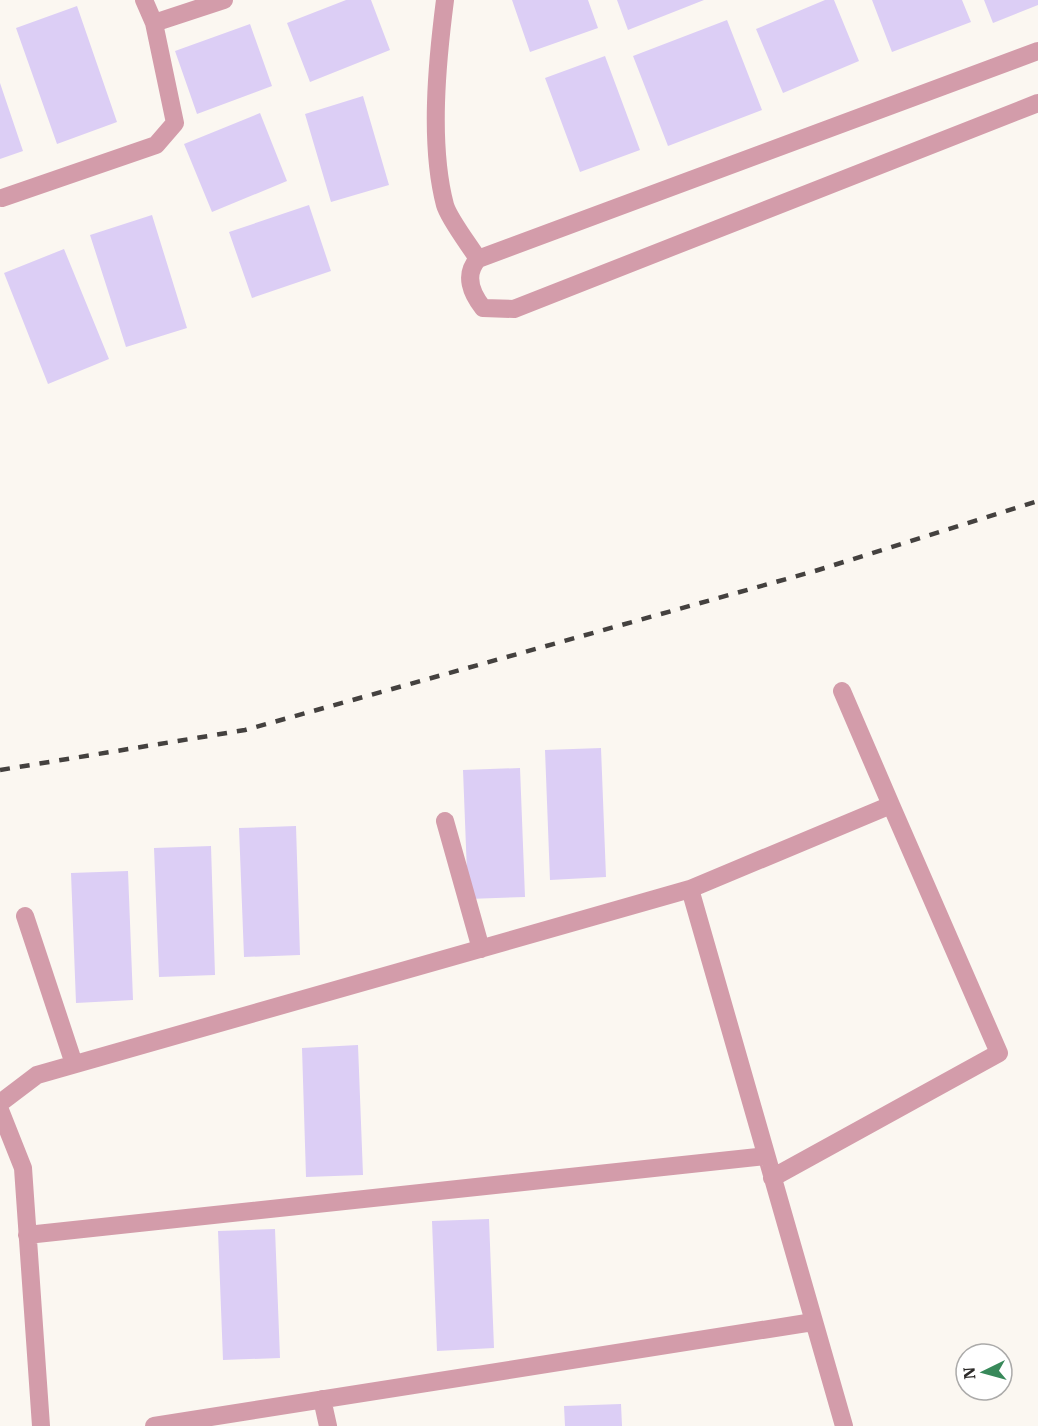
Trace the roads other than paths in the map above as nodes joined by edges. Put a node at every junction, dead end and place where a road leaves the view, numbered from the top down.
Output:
1 (144, 0) edge
2 (224, 0) edge
3 (445, 0) edge
4 (154, 23) junction
5 (1038, 51) edge
6 (1038, 103) edge
7 (2, 198) dead end
8 (478, 260) junction
9 (842, 691) dead end
10 (891, 805) junction
11 (445, 821) dead end
12 (690, 889) junction
13 (25, 916) dead end
14 (481, 949) junction
15 (74, 1064) junction
16 (0, 1103) edge
17 (0, 1110) edge
18 (766, 1156) junction
19 (772, 1178) junction
20 (27, 1235) junction
21 (813, 1322) junction
22 (322, 1399) junction
23 (41, 1426) edge
24 (154, 1426) edge
25 (328, 1426) edge
26 (844, 1426) edge

1 - 4 street
2 - 4 street
3 - 8 street
4 - 7 street
5 - 8 street
6 - 8 street
9 - 10 street
10 - 12 street
10 - 19 street
11 - 14 street
12 - 14 street
12 - 18 street
13 - 15 street
14 - 15 street
15 - 16 street
17 - 20 street
18 - 19 street
18 - 20 street
19 - 21 street
20 - 23 street
21 - 22 street
21 - 26 street
22 - 24 street
22 - 25 street

